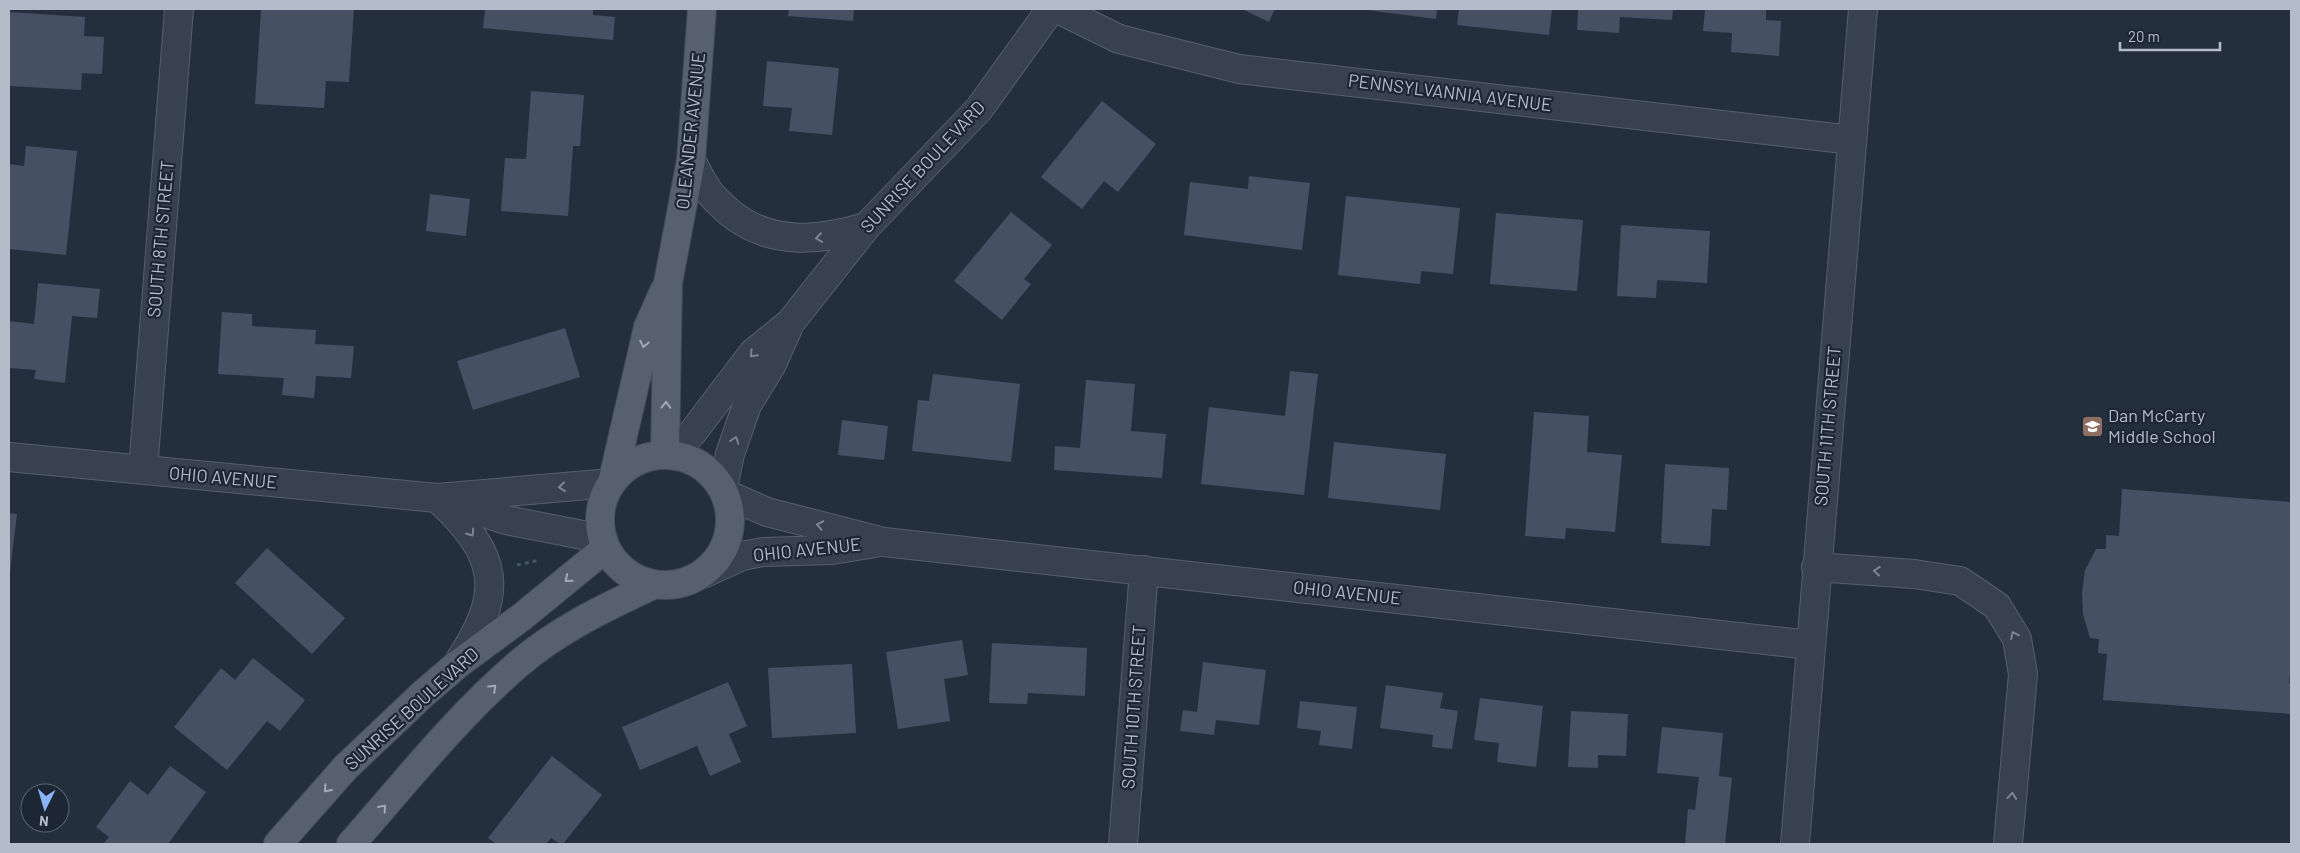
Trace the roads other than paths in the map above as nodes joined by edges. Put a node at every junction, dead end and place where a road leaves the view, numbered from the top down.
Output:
1 (179, 9) edge
2 (702, 9) edge
3 (1051, 9) edge
4 (1058, 9) edge
5 (1863, 9) edge
6 (1852, 140) junction
7 (691, 160) junction
8 (866, 227) junction
9 (668, 283) junction
10 (790, 323) junction
11 (669, 454) junction
12 (9, 457) edge
13 (143, 470) junction
14 (612, 481) junction
15 (725, 491) junction
16 (437, 498) junction
17 (884, 542) junction
18 (604, 544) junction
19 (1816, 567) junction
20 (1144, 570) junction
21 (703, 574) junction
22 (655, 584) junction
23 (1810, 645) junction
24 (458, 664) junction
25 (278, 844) edge
26 (351, 844) edge
27 (1124, 844) edge
28 (1795, 844) edge
29 (2008, 844) edge

1 - 13 street, SOUTH 8TH STREET
2 - 7 main road, OLEANDER AVENUE
3 - 8 street, SUNRISE BOULEVARD
4 - 6 street, PENNSYLVANNIA AVENUE
5 - 6 street, SOUTH 11TH STREET
6 - 19 street, SOUTH 11TH STREET
8 -> 7 street
7 - 9 main road, OLEANDER AVENUE
8 - 10 street, SUNRISE BOULEVARD
11 -> 9 main road, OLEANDER AVENUE
9 -> 14 main road, OLEANDER AVENUE
10 -> 11 street, SUNRISE BOULEVARD
15 -> 10 street, SUNRISE BOULEVARD
11 - 14 main road
11 - 15 main road
12 - 13 street, OHIO AVENUE
13 - 16 street, OHIO AVENUE
14 -> 16 street, OHIO AVENUE
14 - 18 main road
17 -> 15 street, OHIO AVENUE
15 - 21 main road
16 - 18 street, OHIO AVENUE
16 -> 24 street
17 - 20 street, OHIO AVENUE
17 - 21 street, OHIO AVENUE
18 - 22 main road
18 -> 24 main road, SUNRISE BOULEVARD
19 - 23 street, SOUTH 11TH STREET
29 -> 19 street
20 - 23 street, OHIO AVENUE
20 - 27 street, SOUTH 10TH STREET
21 - 22 main road
26 -> 22 main road
23 - 28 street, SOUTH 11TH STREET
24 -> 25 main road, SUNRISE BOULEVARD

